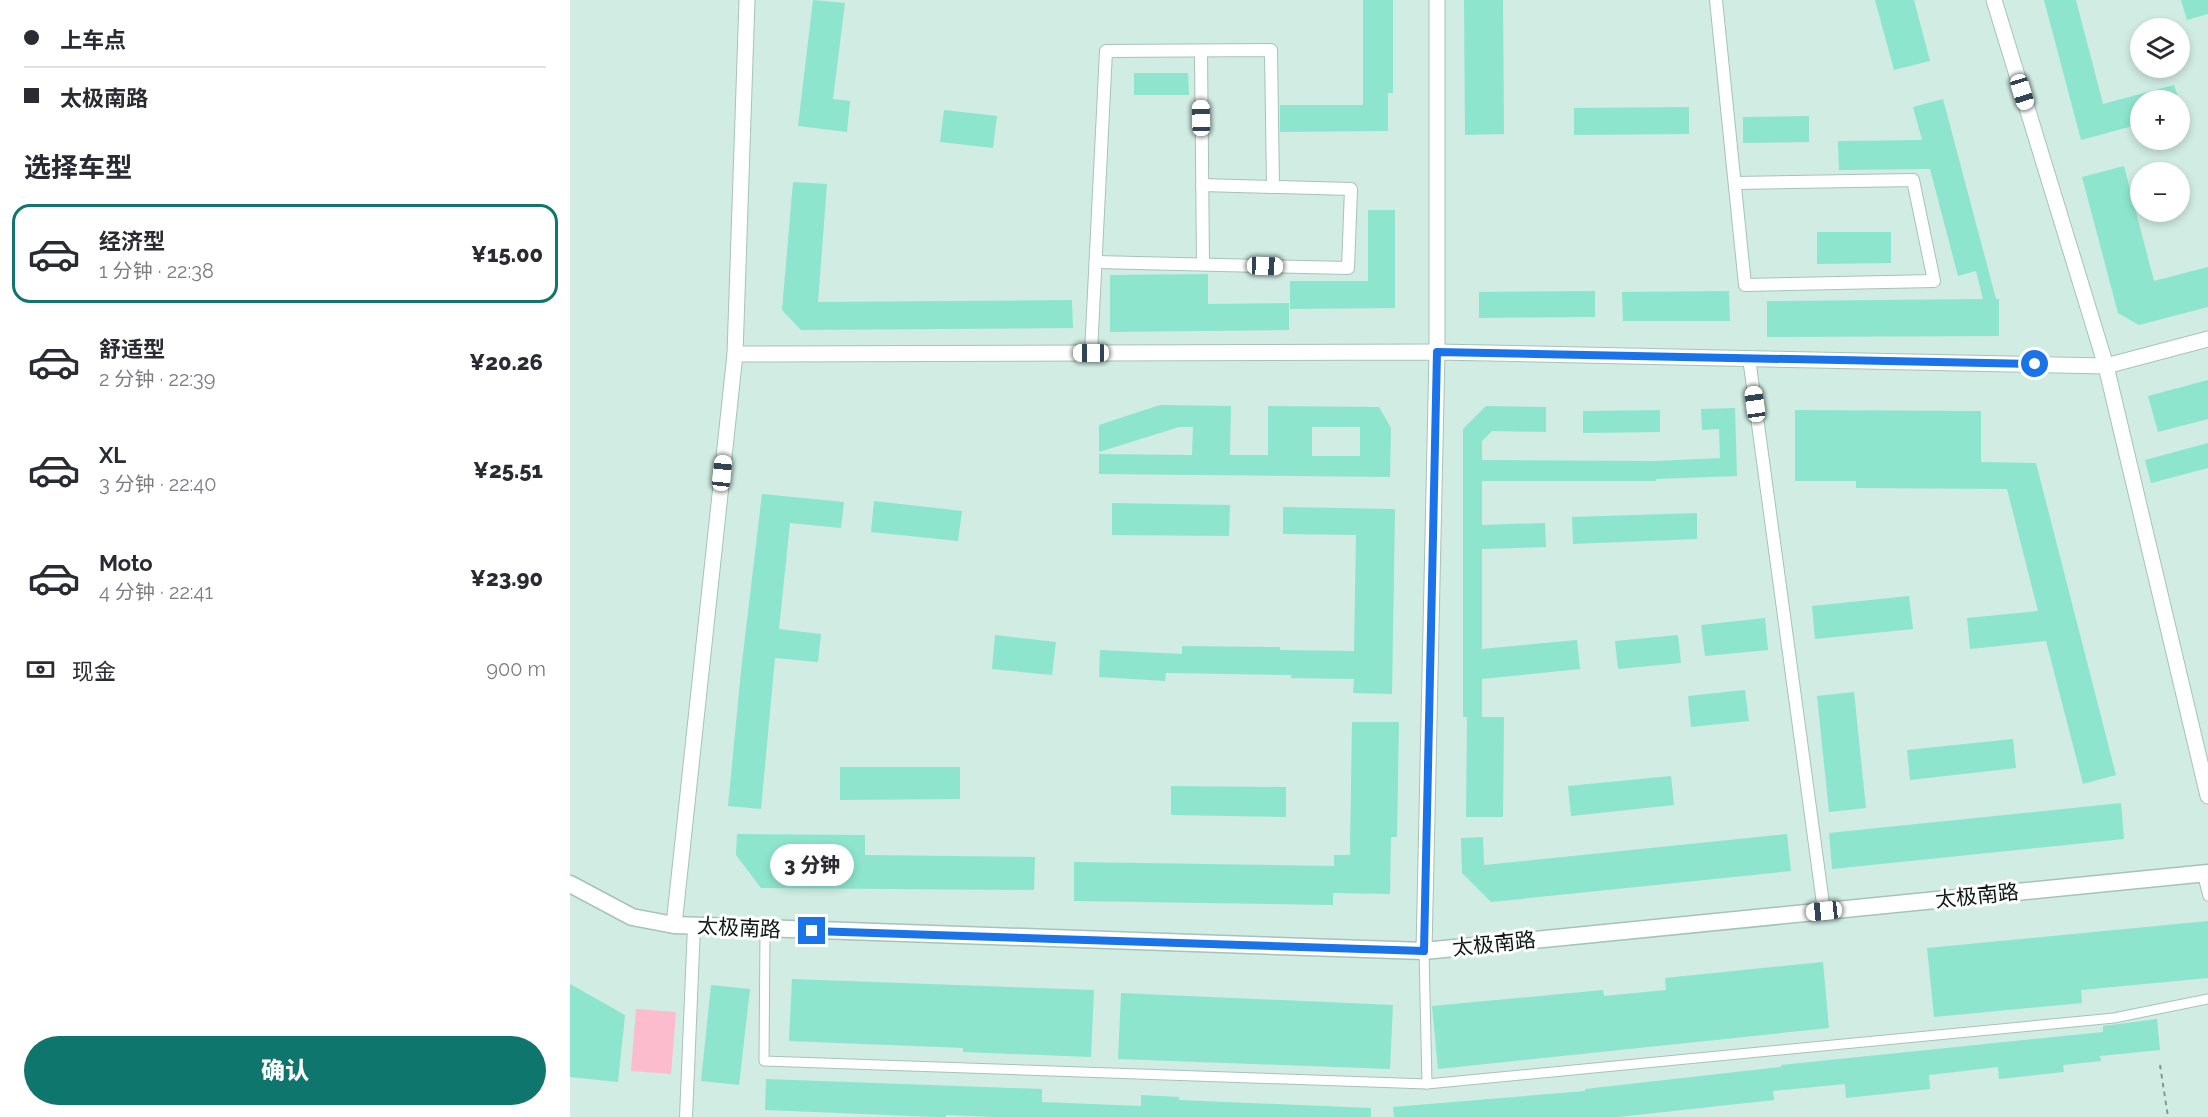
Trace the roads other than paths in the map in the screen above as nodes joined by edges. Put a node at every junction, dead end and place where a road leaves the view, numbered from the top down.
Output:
1 (747, 0) edge
2 (1437, 0) edge
3 (1716, 0) edge
4 (1994, 0) edge
5 (1201, 51) junction
6 (1735, 183) junction
7 (1202, 185) junction
8 (1273, 186) junction
9 (1096, 261) junction
10 (1203, 264) junction
11 (2208, 339) edge
12 (1437, 352) junction
13 (1091, 353) junction
14 (735, 354) junction
15 (1749, 358) junction
16 (2106, 366) junction
17 (2208, 796) edge
18 (2205, 873) edge
19 (570, 884) edge
20 (2208, 896) edge
21 (1824, 911) junction
22 (674, 925) junction
23 (694, 926) junction
24 (765, 930) junction
25 (1424, 951) junction
26 (2208, 999) edge
27 (1427, 1084) junction
28 (686, 1117) edge

1 - 14 street
2 - 12 street
3 - 6 street
4 - 16 street
5 - 7 street
5 - 8 street
5 - 9 street
6 - 6 street
7 - 8 street
7 - 10 street
8 - 10 street
9 - 10 street
9 - 13 street
11 - 16 street
12 - 13 street
12 - 15 street
12 - 25 street
13 - 14 street
14 - 22 street
15 - 16 street
15 - 21 street
16 - 17 street
18 - 20 street
18 - 21 main road, 太极南路
19 - 22 main road, 太极南路
21 - 25 main road, 太极南路
22 - 23 main road, 太极南路
23 - 24 main road, 太极南路
23 - 28 street
24 - 25 main road, 太极南路
24 - 27 street
25 - 27 street
26 - 27 street

